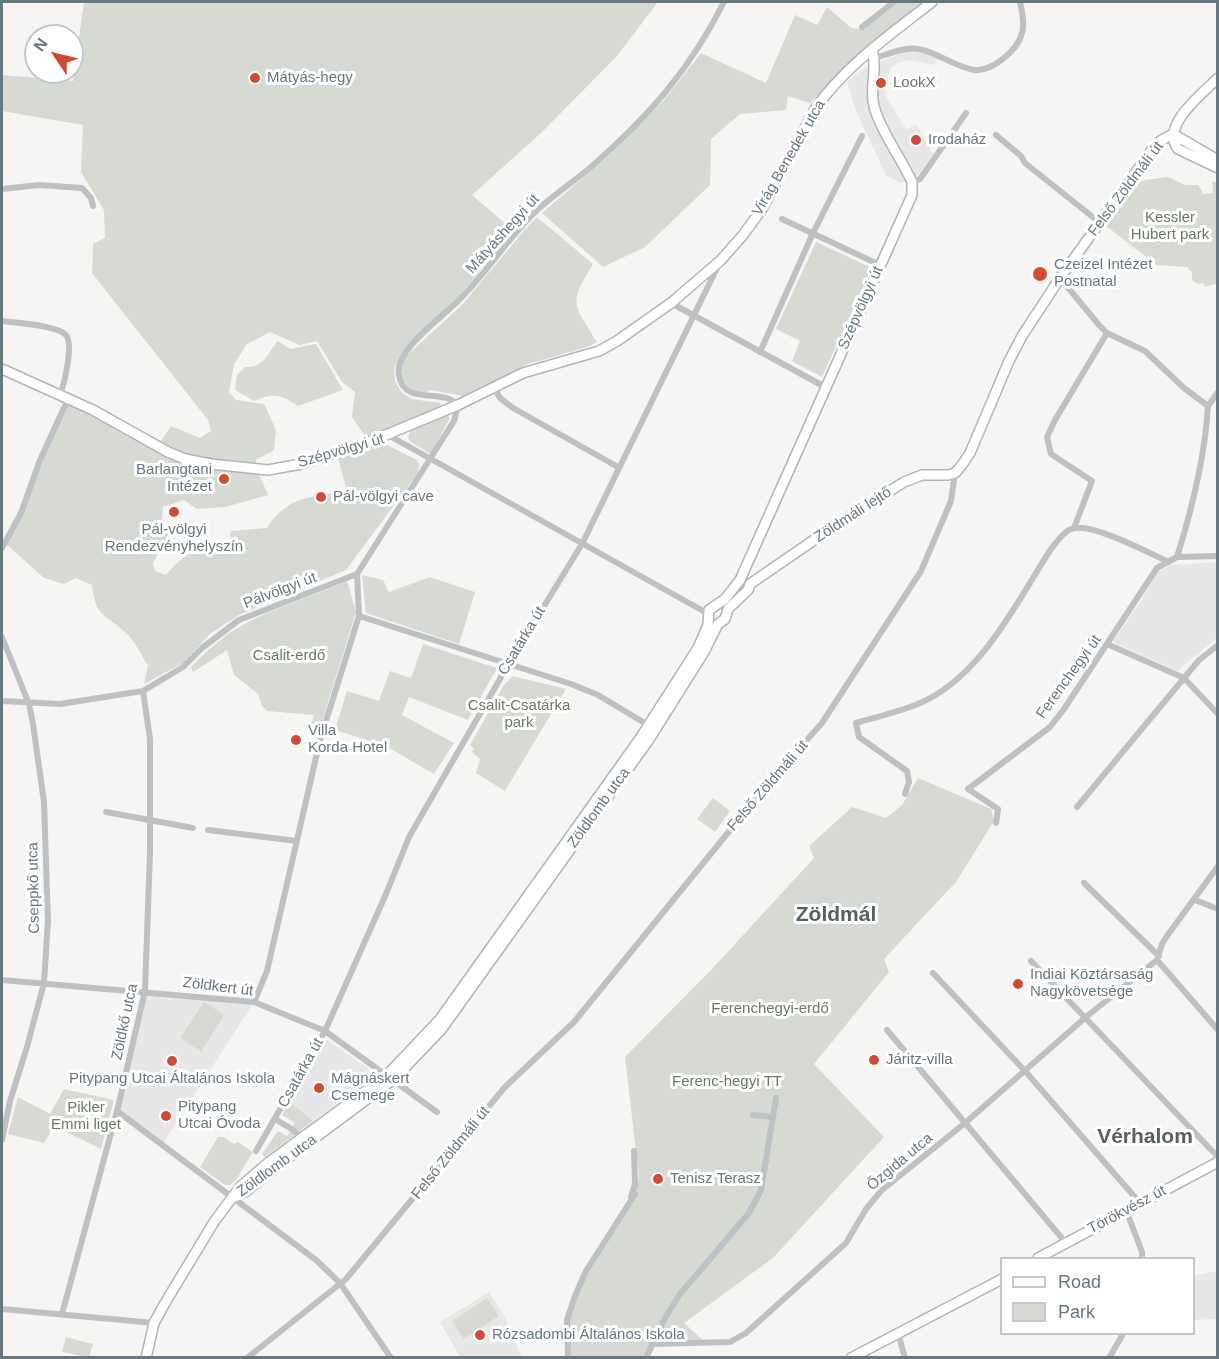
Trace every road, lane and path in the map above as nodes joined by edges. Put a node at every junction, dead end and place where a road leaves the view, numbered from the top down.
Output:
1 (724, 2) edge
2 (894, 2) edge
3 (932, 2) edge
4 (1020, 2) edge
5 (862, 27) dead end
6 (873, 54) junction
7 (1218, 78) edge
8 (966, 113) dead end
9 (1173, 134) junction
10 (996, 135) dead end
11 (862, 136) dead end
12 (1218, 160) edge
13 (1218, 168) edge
14 (912, 182) junction
15 (2, 189) edge
16 (93, 206) dead end
17 (782, 219) dead end
18 (1099, 222) junction
19 (813, 234) junction
20 (721, 260) junction
21 (880, 265) junction
22 (1060, 278) junction
23 (671, 303) junction
24 (694, 315) junction
25 (2, 321) edge
26 (1107, 333) junction
27 (760, 352) junction
28 (2, 369) edge
29 (494, 387) junction
30 (825, 387) junction
31 (1218, 392) edge
32 (64, 397) junction
33 (458, 405) junction
34 (1208, 406) junction
35 (388, 435) junction
36 (431, 459) junction
37 (618, 467) junction
38 (955, 473) junction
39 (1074, 528) junction
40 (582, 544) junction
41 (2, 548) edge
42 (1218, 556) edge
43 (1177, 557) junction
44 (1167, 561) junction
45 (357, 574) junction
46 (746, 581) junction
47 (709, 614) junction
48 (359, 616) junction
49 (718, 624) junction
50 (2, 637) edge
51 (1107, 644) junction
52 (1218, 645) edge
53 (508, 665) junction
54 (1184, 678) junction
55 (143, 691) junction
56 (2, 701) edge
57 (30, 704) junction
58 (1218, 714) edge
59 (652, 727) junction
60 (905, 794) dead end
61 (1077, 807) dead end
62 (106, 812) dead end
63 (150, 821) junction
64 (996, 823) dead end
65 (193, 828) dead end
66 (208, 830) dead end
67 (297, 841) junction
68 (1218, 866) edge
69 (1084, 883) dead end
70 (1195, 900) junction
71 (1218, 909) edge
72 (1158, 958) junction
73 (1031, 961) dead end
74 (933, 973) dead end
75 (2, 980) edge
76 (44, 983) junction
77 (145, 991) junction
78 (254, 1002) junction
79 (1086, 1017) junction
80 (887, 1030) dead end
81 (1218, 1030) edge
82 (325, 1031) junction
83 (1025, 1071) junction
84 (390, 1077) junction
85 (776, 1098) dead end
86 (117, 1111) junction
87 (437, 1112) dead end
88 (753, 1115) dead end
89 (773, 1117) junction
90 (275, 1119) junction
91 (965, 1123) junction
92 (321, 1129) junction
93 (302, 1138) junction
94 (2, 1140) edge
95 (256, 1150) dead end
96 (634, 1151) dead end
97 (1218, 1157) edge
98 (1218, 1162) edge
99 (634, 1194) dead end
100 (233, 1198) junction
101 (630, 1201) junction
102 (1140, 1203) junction
103 (1126, 1210) junction
104 (1066, 1243) junction
105 (1040, 1257) edge
106 (1142, 1257) edge
107 (1000, 1280) edge
108 (340, 1283) junction
109 (2, 1309) edge
110 (62, 1314) junction
111 (154, 1323) junction
112 (898, 1333) junction
113 (1122, 1335) edge
114 (652, 1344) junction
115 (146, 1358) edge
116 (247, 1358) edge
117 (391, 1358) edge
118 (568, 1358) edge
119 (646, 1358) edge
120 (851, 1358) edge
121 (905, 1358) edge
122 (1108, 1358) edge

1 - 33 street, Mátyáshegyi út
2 - 5 street
3 - 6 street, Virág Benedek utca
4 - 6 street
6 - 14 street
6 - 20 street, Virág Benedek utca
7 - 9 street
8 - 14 street
9 - 12 street
9 - 13 street
9 - 18 street, Felső Zöldmáli út
10 - 18 street
11 - 19 street
14 - 21 street, Szépvölgyi út
15 - 16 street
17 - 19 street
18 - 22 street, Felső Zöldmáli út
19 - 21 street
19 - 27 street
20 - 23 street, Virág Benedek utca
20 - 24 street, Csatárka út
21 - 30 street, Szépvölgyi út
22 - 26 street
22 - 38 street, Felső Zöldmáli út
23 - 24 street
23 - 29 street, Virág Benedek utca
24 - 27 street
24 - 37 street, Csatárka út
25 - 32 street
26 - 34 street
26 - 39 street
27 - 30 street
28 - 32 street, Szépvölgyi út
29 - 33 street, Virág Benedek utca
29 - 37 street
30 - 46 street, Szépvölgyi út
31 - 34 street
32 - 35 street, Szépvölgyi út
32 - 41 street
33 - 35 street, Virág Benedek utca
33 - 36 street
34 - 43 street
35 - 36 street, Szépvölgyi út
36 - 40 street, Szépvölgyi út
36 - 45 street
37 - 40 street, Csatárka út
38 - 46 street, Zöldmáli lejtő
38 - 108 street, Felső Zöldmáli út
39 - 44 street
39 - 60 street
40 - 47 street, Szépvölgyi út
40 - 53 street, Csatárka út
42 - 43 street, Ferenchegyi út
43 - 44 street, Ferenchegyi út
44 - 51 street, Ferenchegyi út
45 - 48 street
45 - 55 street, Pálvölgyi út
46 - 47 street
46 - 49 street
47 - 49 street, Szépvölgyi út
47 - 59 street, Zöldlomb utca
48 - 53 street
48 - 67 street
49 - 59 street, Zöldlomb utca
50 - 57 street, Cseppkő utca
51 - 54 street
51 - 64 street, Ferenchegyi út
52 - 54 street
53 - 59 street
53 - 82 street, Csatárka út
54 - 58 street
54 - 61 street
55 - 57 street, Pálvölgyi út
55 - 63 street, Zöldkő utca
56 - 57 street, Pálvölgyi út
57 - 76 street, Cseppkő utca
59 - 84 street, Zöldlomb utca
62 - 63 street
63 - 65 street
63 - 77 street, Zöldkő utca
66 - 67 street
67 - 78 street
68 - 70 street
69 - 72 street
70 - 71 street
70 - 72 street
72 - 79 street, Őzgida utca
72 - 81 street
73 - 79 street
74 - 83 street
75 - 76 street, Zöldkert út
76 - 77 street, Zöldkert út
76 - 94 street, Cseppkő utca
77 - 78 street, Zöldkert út
77 - 86 street, Zöldkő utca
78 - 82 street, Zöldkert út
79 - 83 street, Őzgida utca
79 - 97 street
80 - 91 street
82 - 84 street, Zöldkert út
82 - 90 street, Csatárka út
83 - 91 street, Őzgida utca
83 - 102 street
84 - 87 street, Zöldkert út
84 - 92 street, Zöldlomb utca
85 - 89 street
86 - 100 street
86 - 110 street, Zöldkő utca
88 - 89 street
89 - 114 street
90 - 93 street, Csatárka út
90 - 95 street, Csatárka út
91 - 104 street
91 - 114 street, Őzgida utca
92 - 93 street, Zöldlomb utca
92 - 100 street, Zöldlomb utca
93 - 100 street, Zöldlomb utca
96 - 101 street
98 - 102 street, Törökvész út
99 - 101 street
100 - 108 street
100 - 111 street
101 - 118 street
102 - 103 street, Törökvész út
103 - 104 street, Törökvész út
103 - 106 street
104 - 105 street, Törökvész út
107 - 112 street
108 - 116 street, Felső Zöldmáli út
108 - 117 street
109 - 110 street
110 - 111 street
111 - 115 street
112 - 120 street
112 - 121 street
113 - 122 street
114 - 119 street

